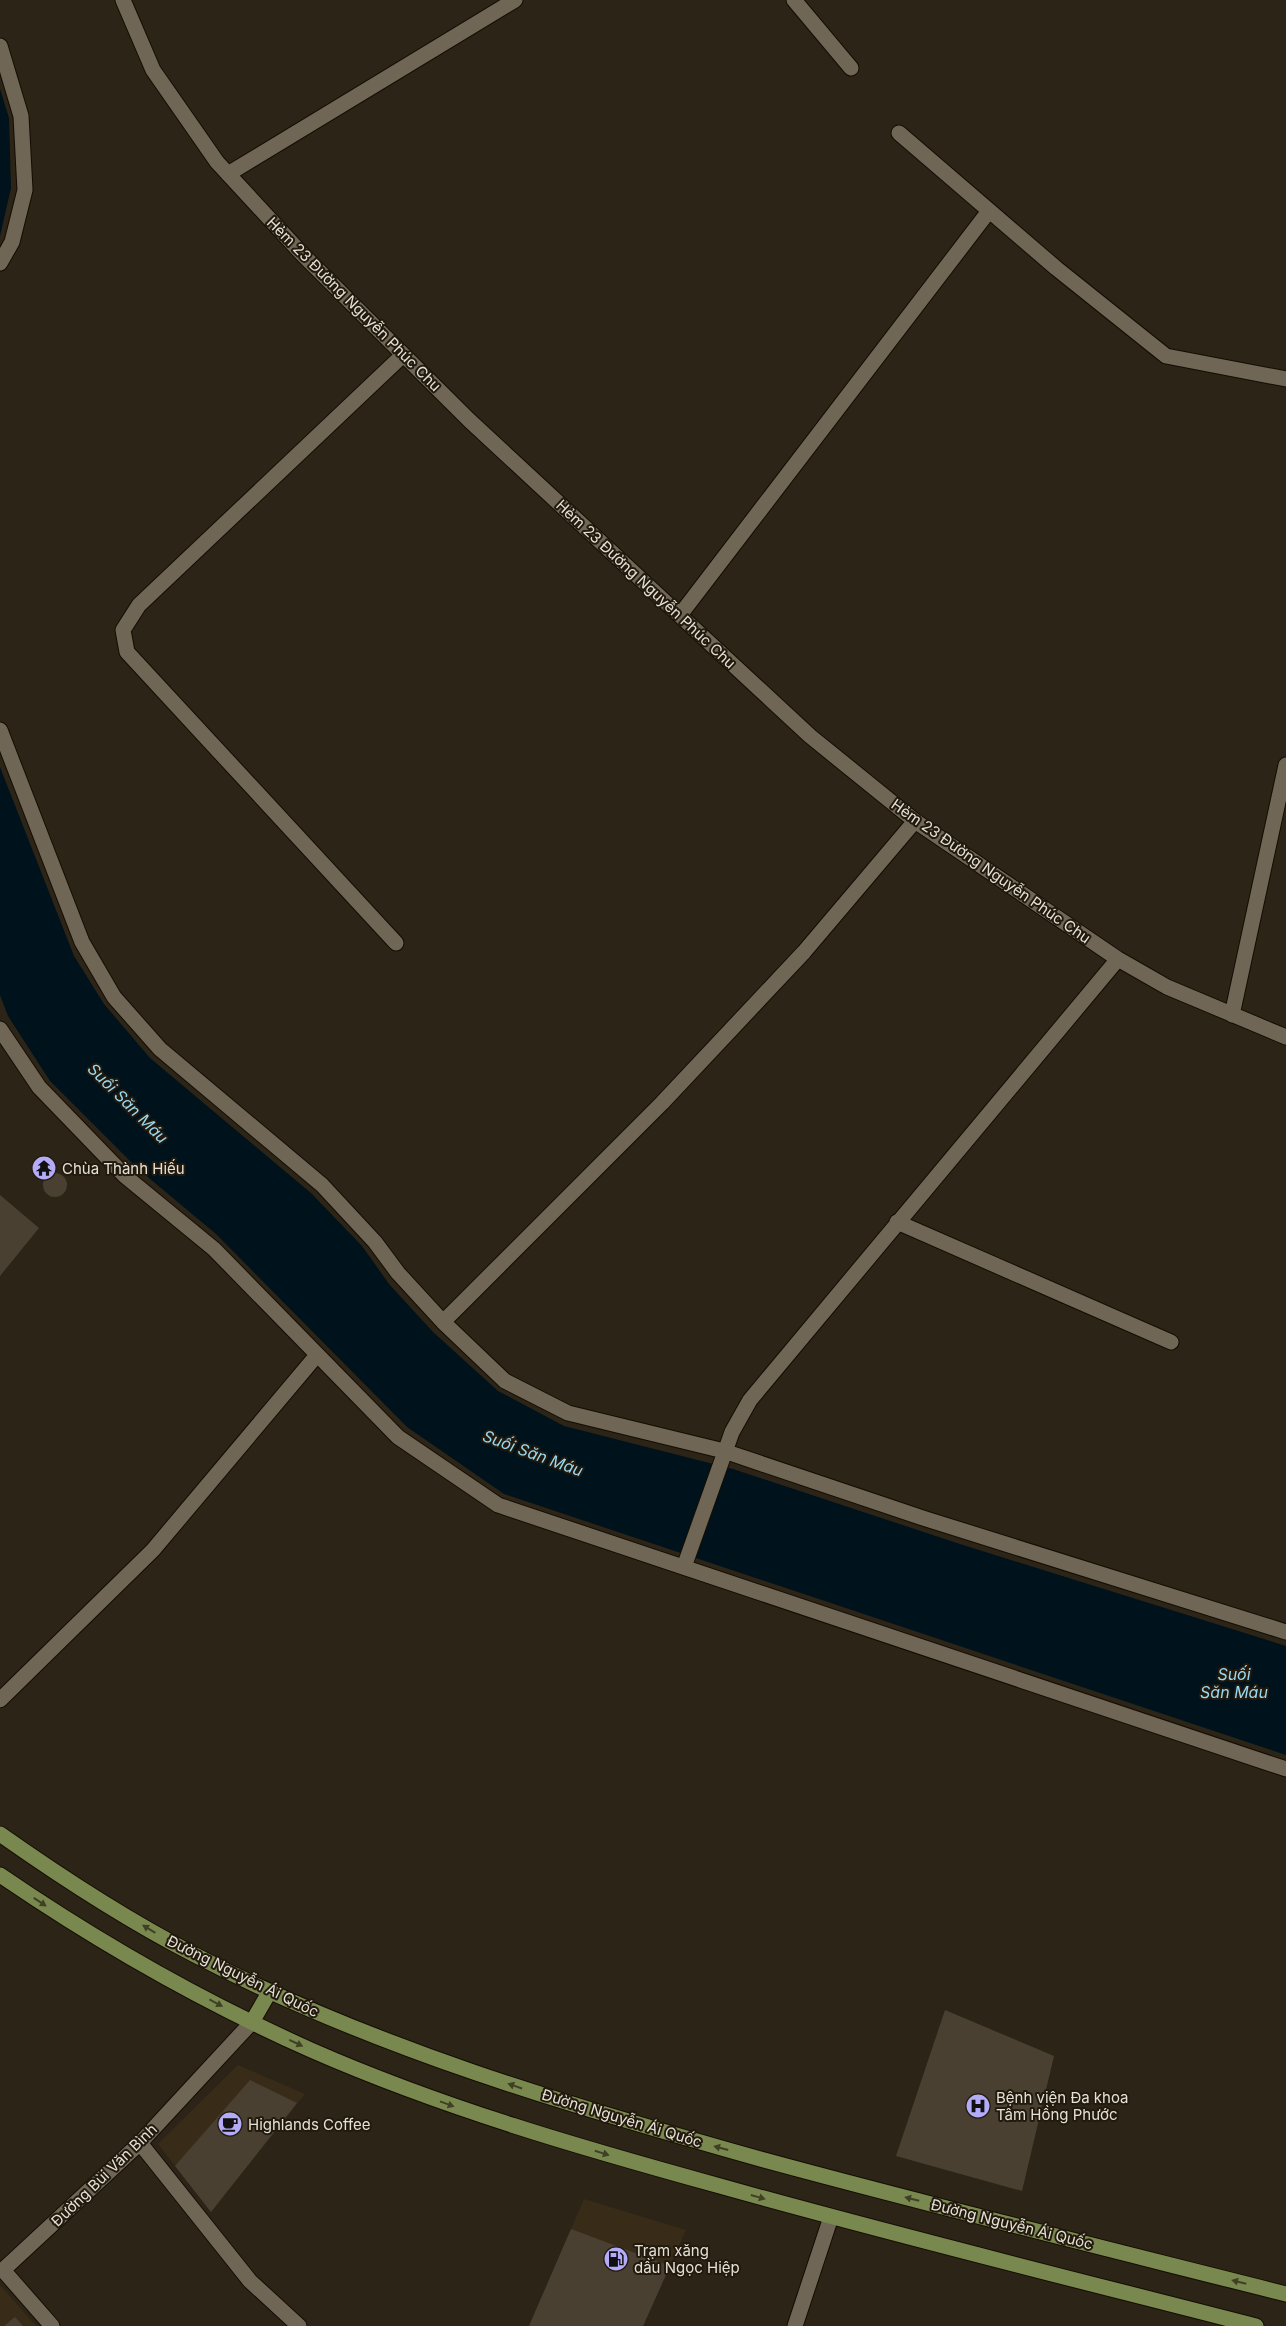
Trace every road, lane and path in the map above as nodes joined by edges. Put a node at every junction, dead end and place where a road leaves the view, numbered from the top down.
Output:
1 (123, 0) edge
2 (515, 0) edge
3 (796, 1) edge
4 (0, 46) edge
5 (851, 68) dead end
6 (899, 134) dead end
7 (228, 174) junction
8 (989, 211) junction
9 (0, 263) edge
10 (403, 355) junction
11 (1286, 379) edge
12 (680, 616) junction
13 (0, 730) edge
14 (1286, 765) edge
15 (915, 821) junction
16 (396, 943) dead end
17 (1118, 960) junction
18 (1232, 1015) junction
19 (0, 1029) edge
20 (1286, 1037) edge
21 (897, 1222) junction
22 (442, 1322) junction
23 (1172, 1342) dead end
24 (317, 1354) junction
25 (724, 1452) junction
26 (684, 1567) junction
27 (1286, 1632) edge
28 (0, 1700) edge
29 (1286, 1769) edge
30 (0, 1834) edge
31 (0, 1875) edge
32 (270, 1991) junction
33 (252, 2022) junction
34 (140, 2142) junction
35 (831, 2217) junction
36 (2, 2271) edge
37 (1286, 2294) edge
38 (52, 2326) edge
39 (298, 2326) edge
40 (795, 2326) edge
41 (1256, 2326) edge

1 - 7 street, Hẻm 23 Đường Nguyễn Phúc Chu
2 - 7 street
3 - 5 street
4 - 9 street
6 - 8 street
7 - 10 street, Hẻm 23 Đường Nguyễn Phúc Chu
8 - 11 street
8 - 12 street
10 - 12 street, Hẻm 23 Đường Nguyễn Phúc Chu
10 - 16 street
12 - 15 street, Hẻm 23 Đường Nguyễn Phúc Chu
13 - 22 street
14 - 18 street
15 - 17 street, Hẻm 23 Đường Nguyễn Phúc Chu
15 - 22 street
17 - 18 street, Hẻm 23 Đường Nguyễn Phúc Chu
17 - 21 street
18 - 20 street, Hẻm 23 Đường Nguyễn Phúc Chu
19 - 24 street
21 - 23 street
21 - 25 street
22 - 25 street
24 - 26 street
24 - 28 street
25 - 26 street
25 - 27 street
26 - 29 street
32 -> 30 main road, Đường Nguyễn Ái Quốc
31 -> 33 main road
32 - 33 main road
37 -> 32 main road, Đường Nguyễn Ái Quốc
33 - 34 street, Đường Bùi Văn Bình
33 -> 35 main road
34 - 36 street, Đường Bùi Văn Bình
34 - 39 street
35 - 40 street
35 - 41 main road
36 - 38 street, Đường Bùi Văn Bình

